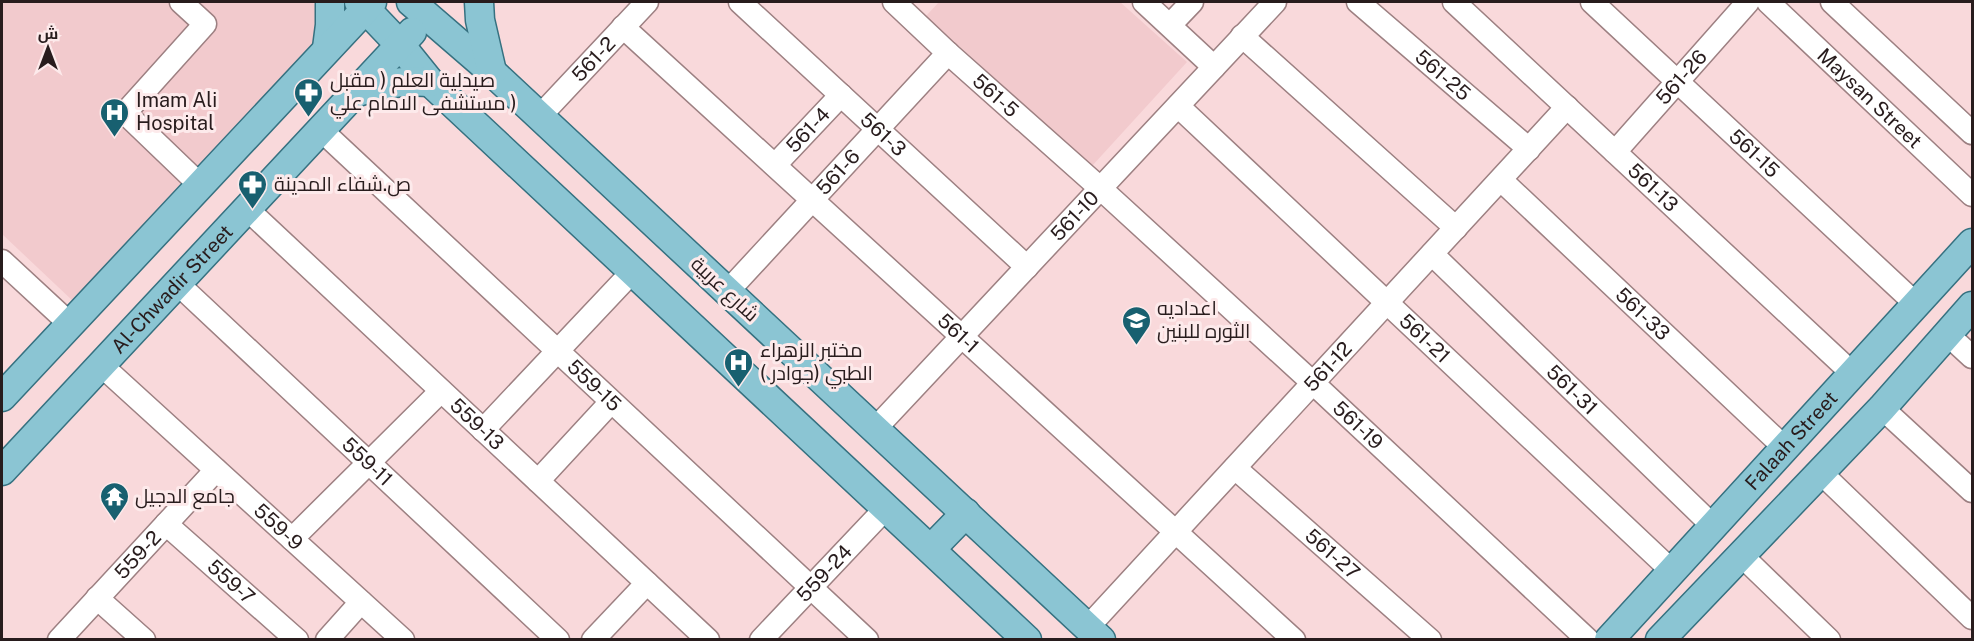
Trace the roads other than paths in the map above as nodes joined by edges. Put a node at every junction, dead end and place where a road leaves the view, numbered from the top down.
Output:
1 (181, 2) edge
2 (330, 2) edge
3 (479, 2) edge
4 (647, 2) edge
5 (740, 2) edge
6 (1144, 2) edge
7 (1192, 2) edge
8 (1275, 2) edge
9 (1358, 2) edge
10 (1454, 2) edge
11 (1592, 2) edge
12 (1748, 2) edge
13 (1768, 2) edge
14 (1832, 2) edge
15 (366, 4) edge
16 (906, 5) edge
17 (425, 6) edge
18 (1170, 25) junction
19 (623, 27) junction
20 (1242, 36) junction
21 (401, 46) junction
22 (327, 48) junction
23 (948, 53) junction
24 (1214, 66) junction
25 (492, 72) junction
26 (1677, 81) junction
27 (430, 82) junction
28 (356, 93) junction
29 (841, 94) junction
30 (1178, 106) junction
31 (1567, 107) junction
32 (540, 116) junction
33 (878, 129) junction
34 (321, 130) junction
35 (1972, 133) edge
36 (1529, 149) junction
37 (1615, 152) junction
38 (774, 165) junction
39 (1501, 180) junction
40 (200, 185) junction
41 (1101, 188) junction
42 (1972, 195) edge
43 (813, 200) junction
44 (247, 209) junction
45 (1456, 228) junction
46 (1972, 243) edge
47 (1432, 254) junction
48 (2, 261) edge
49 (1027, 267) junction
50 (633, 271) junction
51 (177, 284) junction
52 (728, 291) junction
53 (1387, 303) junction
54 (1916, 304) junction
55 (1972, 306) edge
56 (70, 324) junction
57 (1947, 334) junction
58 (962, 336) junction
59 (556, 350) junction
60 (1972, 357) edge
61 (101, 365) junction
62 (1852, 373) junction
63 (1313, 383) junction
64 (441, 391) junction
65 (2, 397) edge
66 (611, 402) junction
67 (1881, 408) junction
68 (875, 429) junction
69 (483, 430) junction
70 (1786, 449) junction
71 (7, 454) edge
72 (370, 462) junction
73 (1235, 468) junction
74 (216, 470) junction
75 (1820, 472) junction
76 (538, 481) junction
77 (1972, 491) edge
78 (886, 508) junction
79 (966, 513) junction
80 (166, 524) junction
81 (1713, 526) junction
82 (1176, 532) junction
83 (292, 539) junction
84 (931, 549) junction
85 (1741, 555) junction
86 (1672, 572) junction
87 (647, 583) junction
88 (811, 587) junction
89 (98, 598) junction
90 (362, 602) junction
91 (1972, 618) edge
92 (1095, 633) edge
93 (599, 637) edge
94 (59, 639) edge
95 (144, 639) edge
96 (297, 639) edge
97 (327, 639) edge
98 (403, 639) edge
99 (558, 639) edge
100 (708, 639) edge
101 (760, 639) edge
102 (867, 639) edge
103 (1027, 639) edge
104 (1294, 639) edge
105 (1431, 639) edge
106 (1588, 639) edge
107 (1609, 639) edge
108 (1660, 639) edge
109 (1829, 639) edge

1 - 40 street
2 - 22 main road
3 - 25 main road
4 - 19 street, 561-2
5 - 29 street, 561-3
6 - 18 street
7 - 18 street
8 - 20 street, 561-10
9 - 36 street, 561-25
10 - 31 street, 561-13
11 - 26 street, 561-15
12 - 26 street, 561-26
13 - 42 street, Maysan Street
14 - 35 street
15 - 21 main road
15 - 22 main road
16 - 23 street, 561-5
17 - 21 main road, Al-Chwadir Street
17 - 25 main road, شارع عربية
18 - 24 street
19 - 32 street, 561-2
19 - 38 street, 561-1
20 - 24 street, 561-10
20 - 45 street
21 - 27 main road
21 - 28 main road, Al-Chwadir Street
22 - 40 main road
23 - 33 street, 561-6
23 - 41 street, 561-5
24 - 30 street, 561-10
25 - 32 main road, شارع عربية
26 - 37 street, 561-26
26 - 54 street, 561-15
27 - 28 main road
27 - 50 main road
28 - 34 main road, Al-Chwadir Street
29 - 33 street, 561-3
29 - 38 street, 561-4
30 - 41 street, 561-10
30 - 53 street, 561-21
31 - 36 street, 561-12
31 - 37 street, 561-13
32 - 52 main road, شارع عربية
33 - 43 street, 561-6
33 - 49 street, 561-3
34 - 44 main road, Al-Chwadir Street
34 - 59 street, 559-15
36 - 39 street, 561-12
37 - 62 street, 561-13
38 - 43 street, 561-1
39 - 45 street, 561-12
39 - 70 street, 561-33
40 - 56 main road
41 - 49 street, 561-10
41 - 63 street, 561-19
43 - 52 street, 561-6
43 - 58 street, 561-1
44 - 51 main road, Al-Chwadir Street
44 - 64 street, 559-13
45 - 47 street, 561-12
46 - 54 main road, Falaah Street
47 - 53 street, 561-12
47 - 81 street, 561-31
48 - 56 street
49 - 58 street, 561-10
50 - 59 street
50 - 78 main road
51 - 61 main road, Al-Chwadir Street
51 - 72 street, 559-11
52 - 68 main road, شارع عربية
53 - 63 street, 561-12
53 - 86 street, 561-21
54 - 62 main road, Falaah Street
55 - 57 main road, Falaah Street
56 - 65 main road
57 - 60 street
57 - 67 main road, Falaah Street
58 - 68 street, 561-10
58 - 82 street, 561-1
59 - 66 street, 559-15
59 - 69 street
61 - 71 main road, Al-Chwadir Street
61 - 74 street, 559-9
62 - 70 main road, Falaah Street
63 - 73 street, 561-12
63 - 106 street, 561-19
64 - 69 street, 559-13
64 - 72 street
66 - 76 street
66 - 88 street, 559-15
67 - 75 main road, Falaah Street
67 - 77 street
68 - 79 main road, شارع عربية
69 - 76 street, 559-13
70 - 81 main road, Falaah Street
72 - 83 street
72 - 99 street, 559-11
73 - 82 street, 561-12
73 - 105 street, 561-27
74 - 80 street, 559-2
74 - 83 street, 559-9
75 - 85 main road, Falaah Street
75 - 91 street
76 - 87 street, 559-13
78 - 84 main road
78 - 88 street, 559-24
79 - 84 main road
79 - 92 main road, شارع عربية
80 - 89 street, 559-2
80 - 96 street, 559-7
81 - 86 main road, Falaah Street
82 - 92 street, 561-12
82 - 104 street, 561-1
83 - 90 street, 559-9
84 - 103 main road
85 - 108 main road, Falaah Street
85 - 109 street
86 - 107 main road, Falaah Street
87 - 93 street
87 - 100 street, 559-13
88 - 101 street, 559-24
88 - 102 street, 559-15
89 - 94 street, 559-2
89 - 95 street
90 - 97 street
90 - 98 street, 559-9

